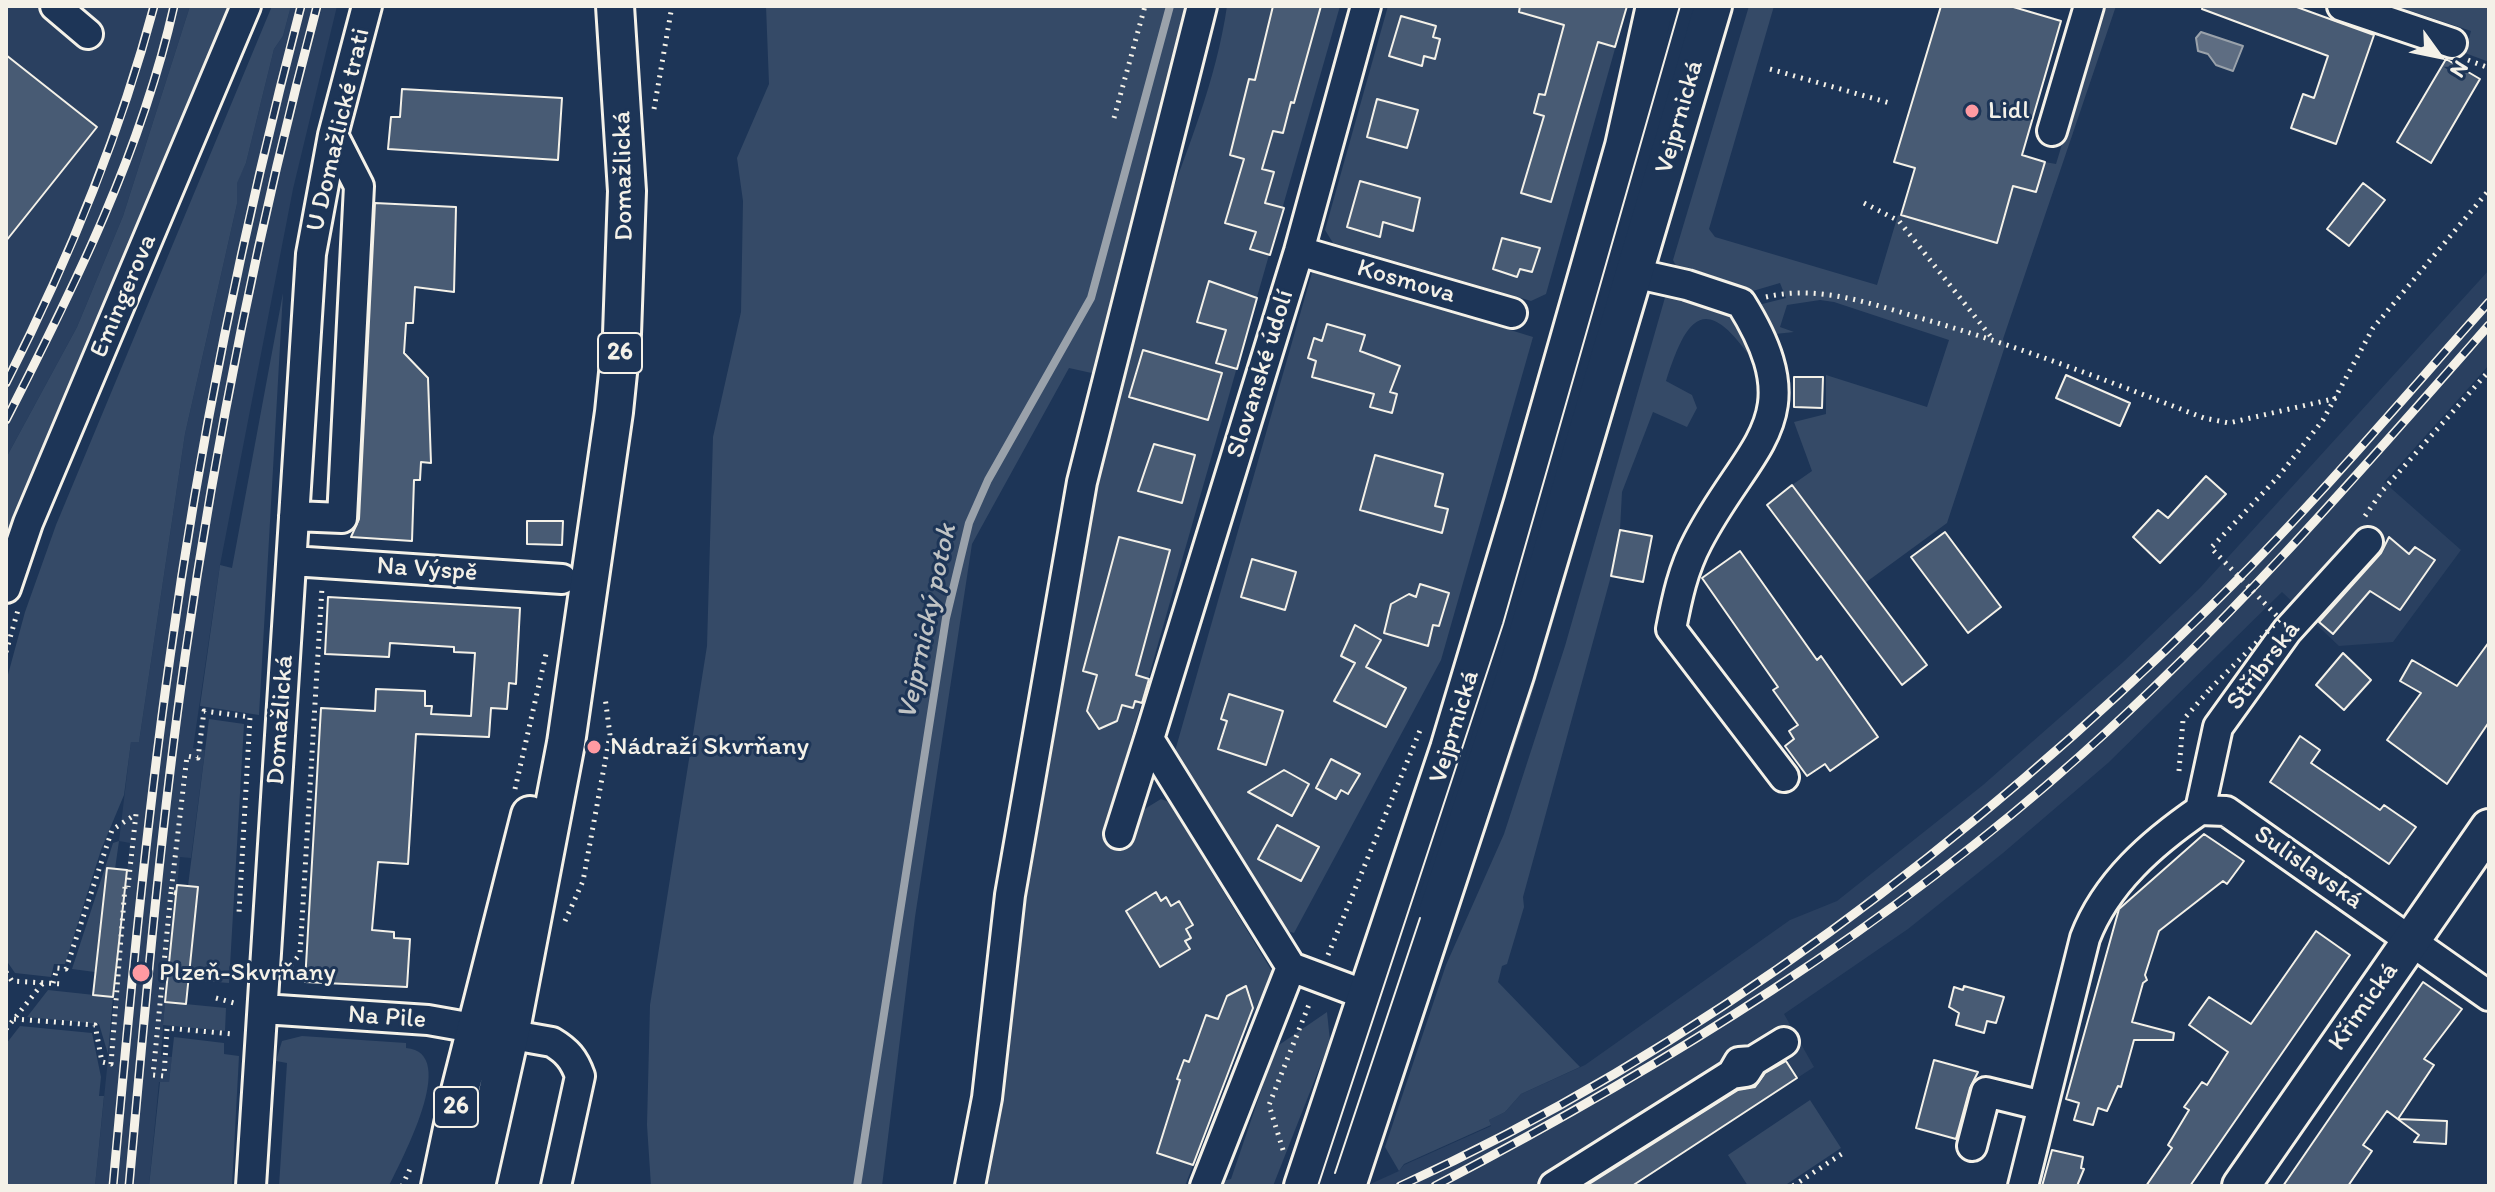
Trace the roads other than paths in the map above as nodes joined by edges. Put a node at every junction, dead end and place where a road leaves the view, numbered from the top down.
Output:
1 (55, 6) edge
2 (246, 6) edge
3 (367, 6) edge
4 (615, 6) edge
5 (1202, 6) edge
6 (1366, 6) edge
7 (1655, 6) edge
8 (1686, 6) edge
9 (1713, 6) edge
10 (2089, 6) edge
11 (2342, 6) edge
12 (88, 34) dead end
13 (2452, 43) dead end
14 (2052, 131) dead end
15 (333, 135) junction
16 (1299, 251) junction
17 (311, 254) joint
18 (1612, 268) junction
19 (1512, 313) dead end
20 (294, 516) junction
21 (2368, 542) road end
22 (292, 561) junction
23 (575, 581) junction
24 (6, 588) edge
25 (1149, 739) junction
26 (1784, 777) dead end
27 (2200, 810) junction
28 (2489, 828) edge
29 (1119, 834) dead end
30 (2411, 939) junction
31 (1291, 967) junction
32 (2489, 996) edge
33 (1386, 1003) junction
34 (263, 1009) junction
35 (494, 1032) junction
36 (1784, 1042) dead end
37 (2043, 1106) junction
38 (1972, 1146) dead end
39 (1295, 1174) edge
40 (251, 1186) edge
41 (440, 1186) edge
42 (476, 1186) edge
43 (556, 1186) edge
44 (970, 1186) edge
45 (1205, 1186) edge
46 (1325, 1186) edge
47 (1347, 1186) edge
48 (1554, 1186) edge
49 (2023, 1186) edge
50 (2241, 1186) edge

1 - 12 street
2 - 24 street, Emingerova
3 - 15 street, U Domažlické trati
4 - 23 main road, Domažlická / 26
5 - 44 street
6 - 16 street, Slovanské údolí
7 - 18 main road, Vejprnická
8 - 18 street, Vejprnická
9 - 18 main road, Vejprnická
10 - 14 street
11 - 13 street
15 - 17 street, U Domažlické trati
15 - 20 street
16 - 19 street, Kosmova
16 - 25 street, Slovanské údolí
17 - 20 street, Domažlická
18 - 26 street
18 - 33 main road, Vejprnická
20 - 22 street, Domažlická
21 - 27 street, Stříbrská
22 - 23 street, Na Výspě
22 - 34 street, Domažlická
23 - 35 main road, Domažlická / 26
25 - 29 street, Slovanské údolí
25 - 31 street
27 - 30 street, Sulislavská
27 - 37 street
28 - 30 main road, Křimická
30 - 32 street, Sulislavská
30 - 50 main road, Křimická
31 - 33 street
31 - 45 street
33 - 39 main road, Vejprnická
33 - 46 street, Vejprnická
33 - 47 main road, Vejprnická
34 - 35 street, Na Pile
34 - 40 street, Domažlická
35 - 41 main road, Domažlická / 26
35 - 42 main road, Domažlická / 26
35 - 43 street, Na Pile
36 - 48 street
37 - 38 street
37 - 49 street

